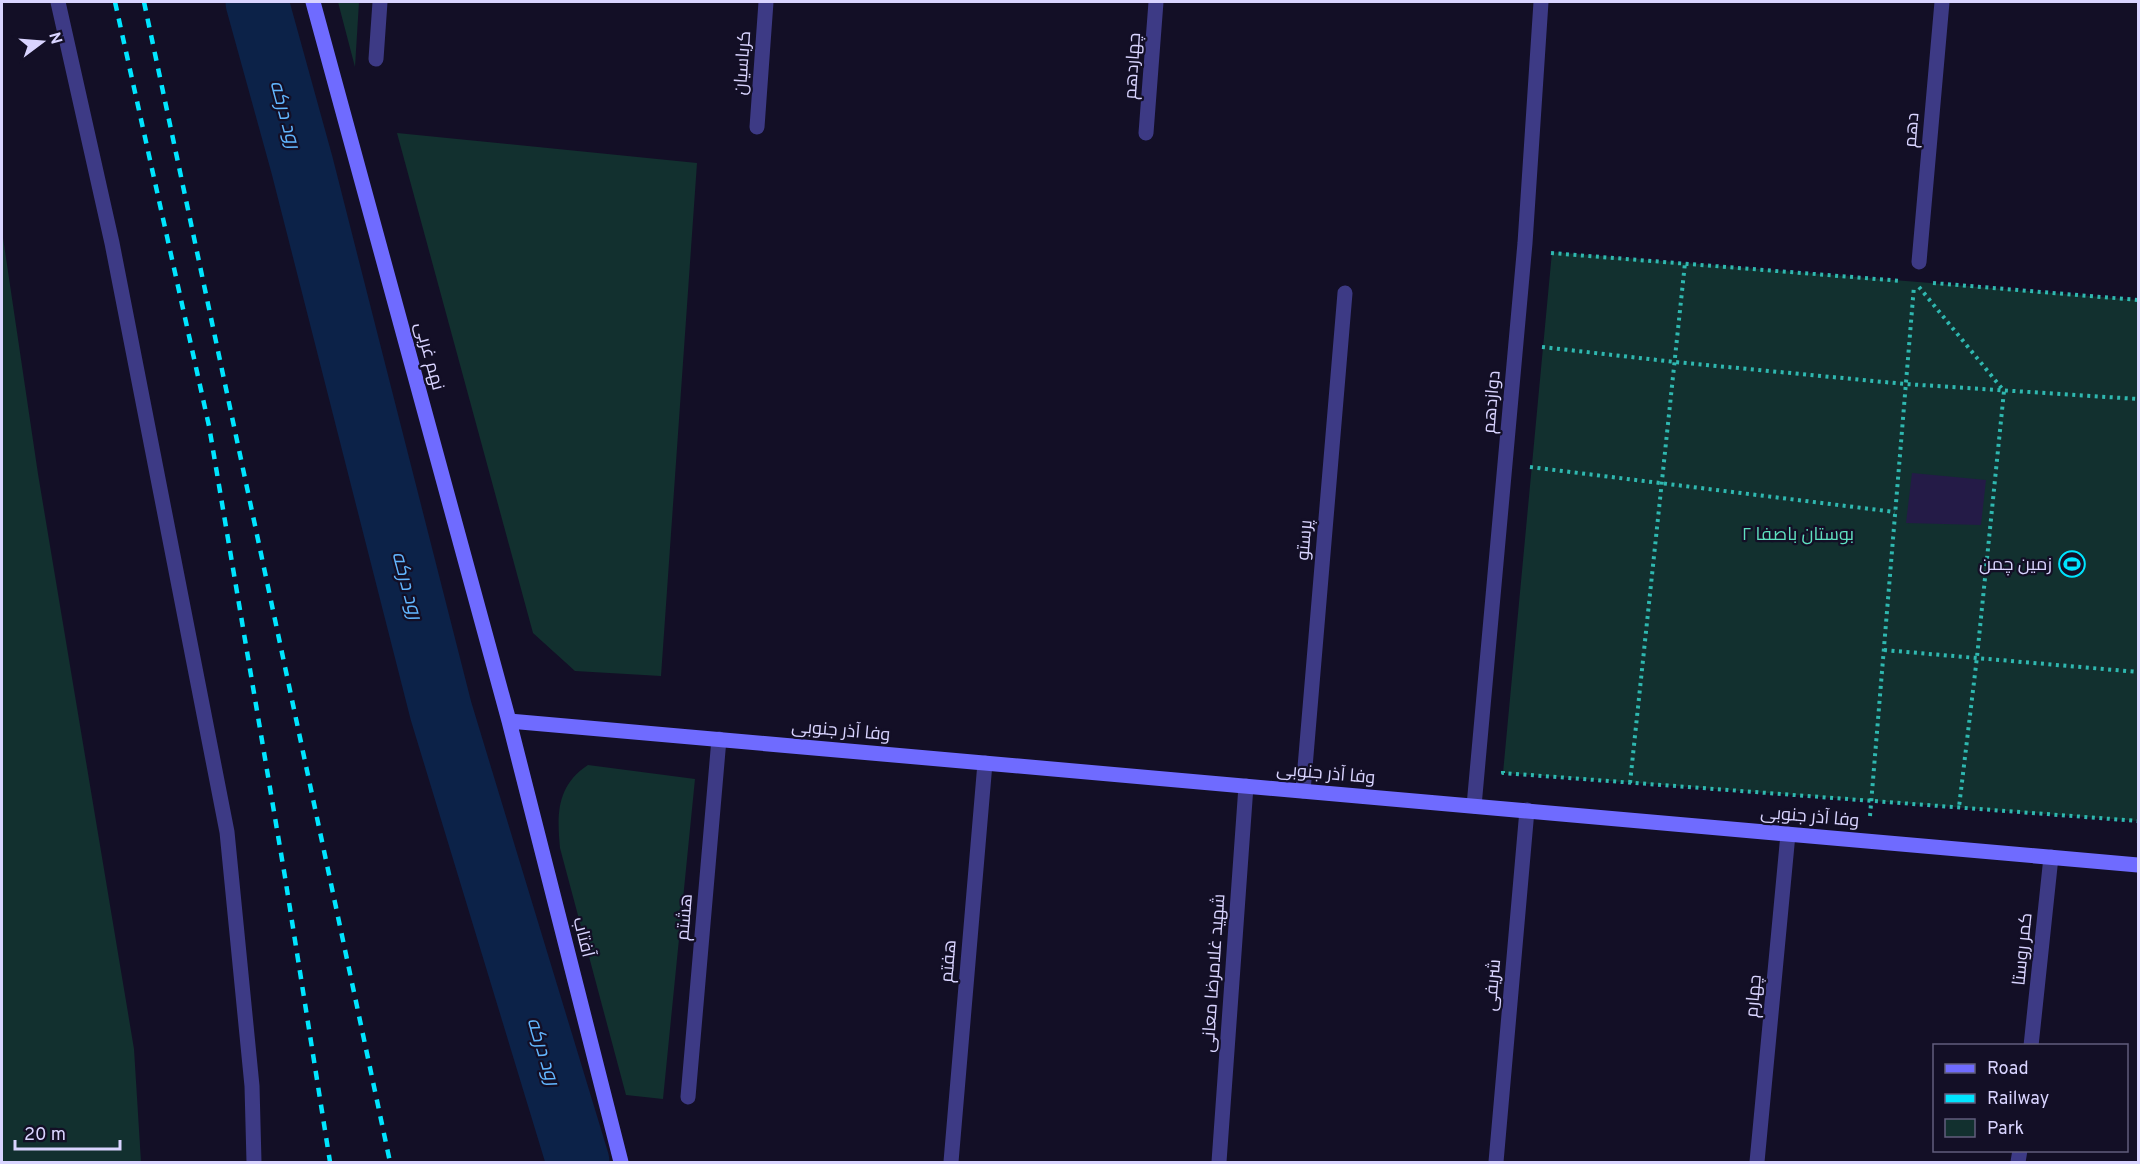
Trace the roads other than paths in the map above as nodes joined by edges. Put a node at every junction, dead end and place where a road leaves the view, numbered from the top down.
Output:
1 (58, 2) edge
2 (313, 2) edge
3 (380, 2) edge
4 (766, 2) edge
5 (1156, 2) edge
6 (1541, 2) edge
7 (1942, 2) edge
8 (376, 59) dead end
9 (757, 127) dead end
10 (1146, 133) dead end
11 (1919, 262) dead end
12 (1345, 293) dead end
13 (509, 721) junction
14 (719, 739) junction
15 (985, 763) junction
16 (1246, 786) junction
17 (1303, 791) junction
18 (1474, 806) junction
19 (1527, 810) junction
20 (1788, 834) junction
21 (2051, 857) junction
22 (2139, 865) edge
23 (2031, 1044) edge
24 (688, 1097) dead end
25 (254, 1162) edge
26 (621, 1162) edge
27 (951, 1162) edge
28 (1219, 1162) edge
29 (1496, 1162) edge
30 (1757, 1162) edge

1 - 25 street
2 - 13 street, نهم غربی
3 - 8 street
4 - 9 street, کرباسیان
5 - 10 street, چهاردهم
6 - 18 street, دوازدهم
7 - 11 street, دهم
12 - 17 street, پرستو
13 - 14 street, وفا آذر جنوبی
13 - 26 street, آفتاب
14 - 15 street, وفا آذر جنوبی
14 - 24 street, هشتم
15 - 16 street, وفا آذر جنوبی
15 - 27 street, هفتم
16 - 17 street, وفا آذر جنوبی
16 - 28 street, شهید غلامرضا معانی
17 - 18 street, وفا آذر جنوبی
18 - 19 street, وفا آذر جنوبی
19 - 20 street, وفا آذر جنوبی
19 - 29 street, شریفی
20 - 21 street, وفا آذر جنوبی
20 - 30 street, چهارم
21 - 22 street, وفا آذر جنوبی
21 - 23 street, کمر روستا

